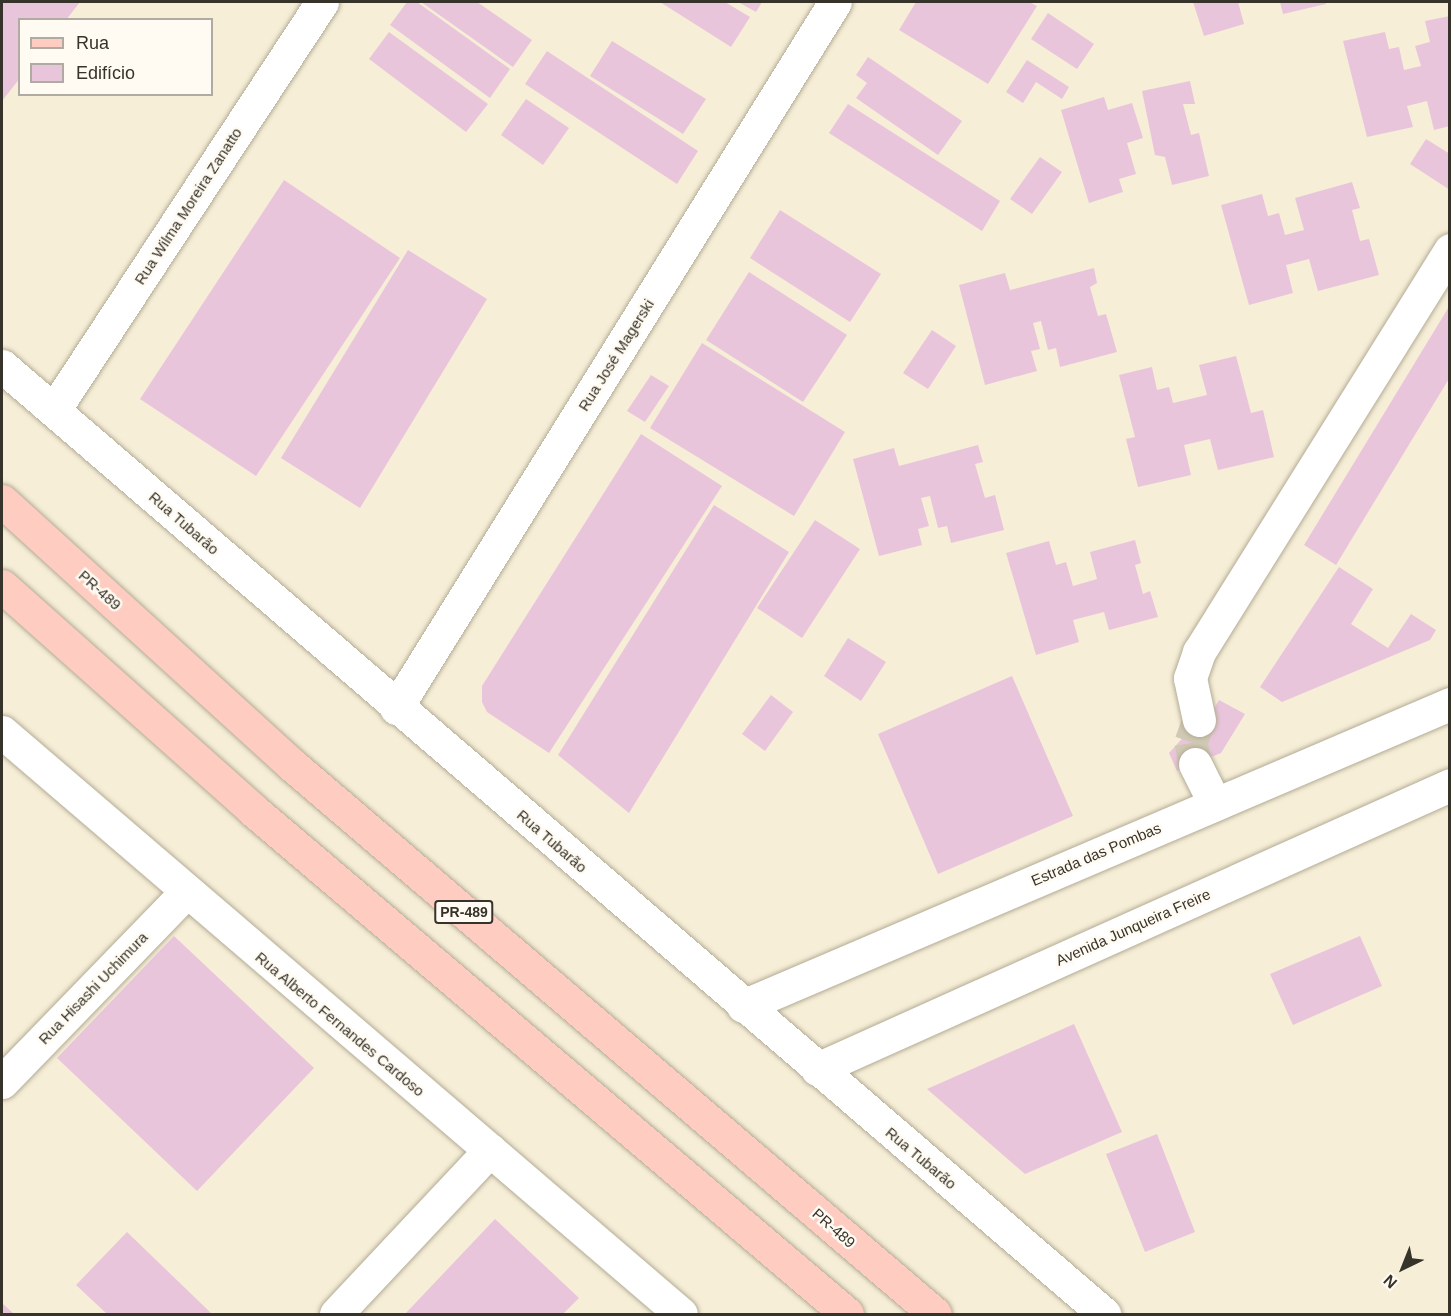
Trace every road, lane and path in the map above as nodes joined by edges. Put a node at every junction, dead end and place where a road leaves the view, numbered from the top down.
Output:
1 (321, 2) edge
2 (835, 2) edge
3 (1449, 250) edge
4 (2, 366) edge
5 (54, 410) junction
6 (2, 501) edge
7 (2, 586) edge
8 (1449, 704) edge
9 (396, 708) junction
10 (1199, 720) tunnel mouth
11 (2, 732) edge
12 (1195, 764) tunnel mouth
13 (1449, 785) edge
14 (1214, 802) junction
15 (185, 893) junction
16 (743, 1006) junction
17 (817, 1069) junction
18 (2, 1082) edge
19 (490, 1150) junction
20 (336, 1314) edge
21 (681, 1314) edge
22 (847, 1314) edge
23 (935, 1314) edge
24 (1104, 1314) edge

1 - 5 street, Rua Wilma Moreira Zanatto
2 - 9 street, Rua José Magerski
3 - 10 street
4 - 5 street, Rua Tubarão
5 - 9 street, Rua Tubarão
6 - 23 main road, PR-489 / PR-489
7 - 22 main road
8 - 14 street, Estrada das Pombas
9 - 16 street, Rua Tubarão
11 - 15 street, Rua Alberto Fernandes Cardoso
12 - 14 street
13 - 17 street, Avenida Junqueira Freire
14 - 16 street, Estrada das Pombas
15 - 18 street, Rua Hisashi Uchimura
15 - 19 street, Rua Alberto Fernandes Cardoso
16 - 17 street, Rua Tubarão
17 - 24 street, Rua Tubarão
19 - 20 street
19 - 21 street, Rua Alberto Fernandes Cardoso

